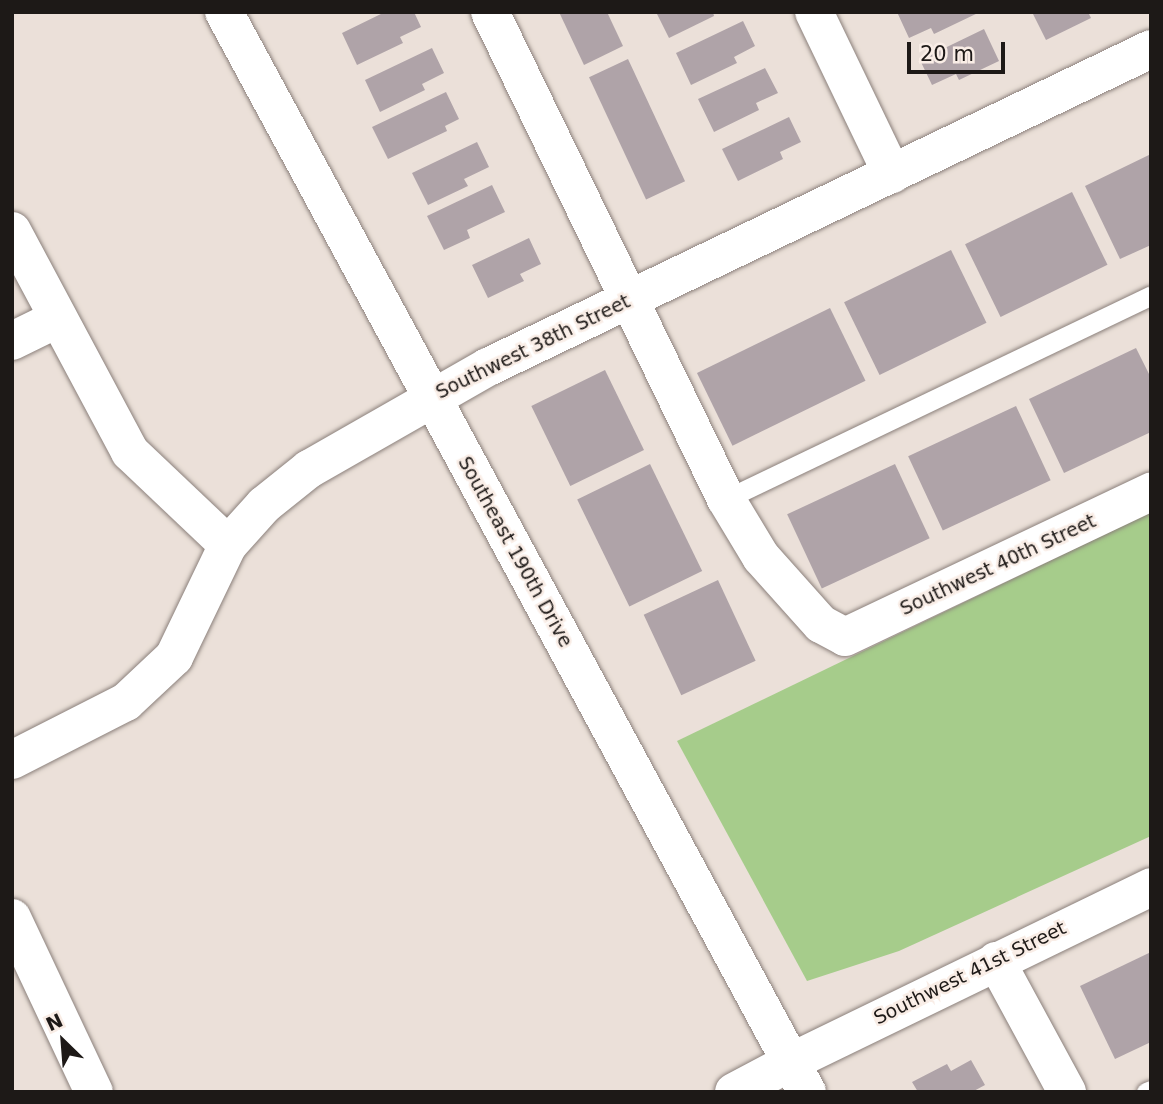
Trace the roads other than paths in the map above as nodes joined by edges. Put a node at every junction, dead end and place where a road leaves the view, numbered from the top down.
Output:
1 (224, 12) edge
2 (490, 12) edge
3 (814, 12) edge
4 (1151, 49) edge
5 (892, 174) junction
6 (12, 231) edge
7 (1151, 295) edge
8 (628, 300) junction
9 (57, 319) junction
10 (12, 341) edge
11 (431, 397) junction
12 (1151, 492) edge
13 (726, 499) junction
14 (228, 545) junction
15 (12, 760) edge
16 (1151, 887) edge
17 (12, 918) edge
18 (996, 961) junction
19 (799, 1077) edge
20 (94, 1092) edge
21 (734, 1092) edge
22 (1068, 1092) edge

1 - 11 street, Southeast 190th Drive
2 - 8 street
3 - 5 street
4 - 5 street, Southwest 38th Street
5 - 8 street, Southwest 38th Street
6 - 9 street
7 - 13 lane
8 - 11 street, Southwest 38th Street
8 - 13 street
9 - 10 street
9 - 14 street
11 - 14 street, Southwest 38th Street
11 - 19 street, Southeast 190th Drive
12 - 13 street, Southwest 40th Street
14 - 15 street, Southwest 38th Street
16 - 18 street, Southwest 41st Street
17 - 20 street
18 - 19 street, Southwest 41st Street
18 - 22 street
19 - 21 street, Southwest 41st Street

